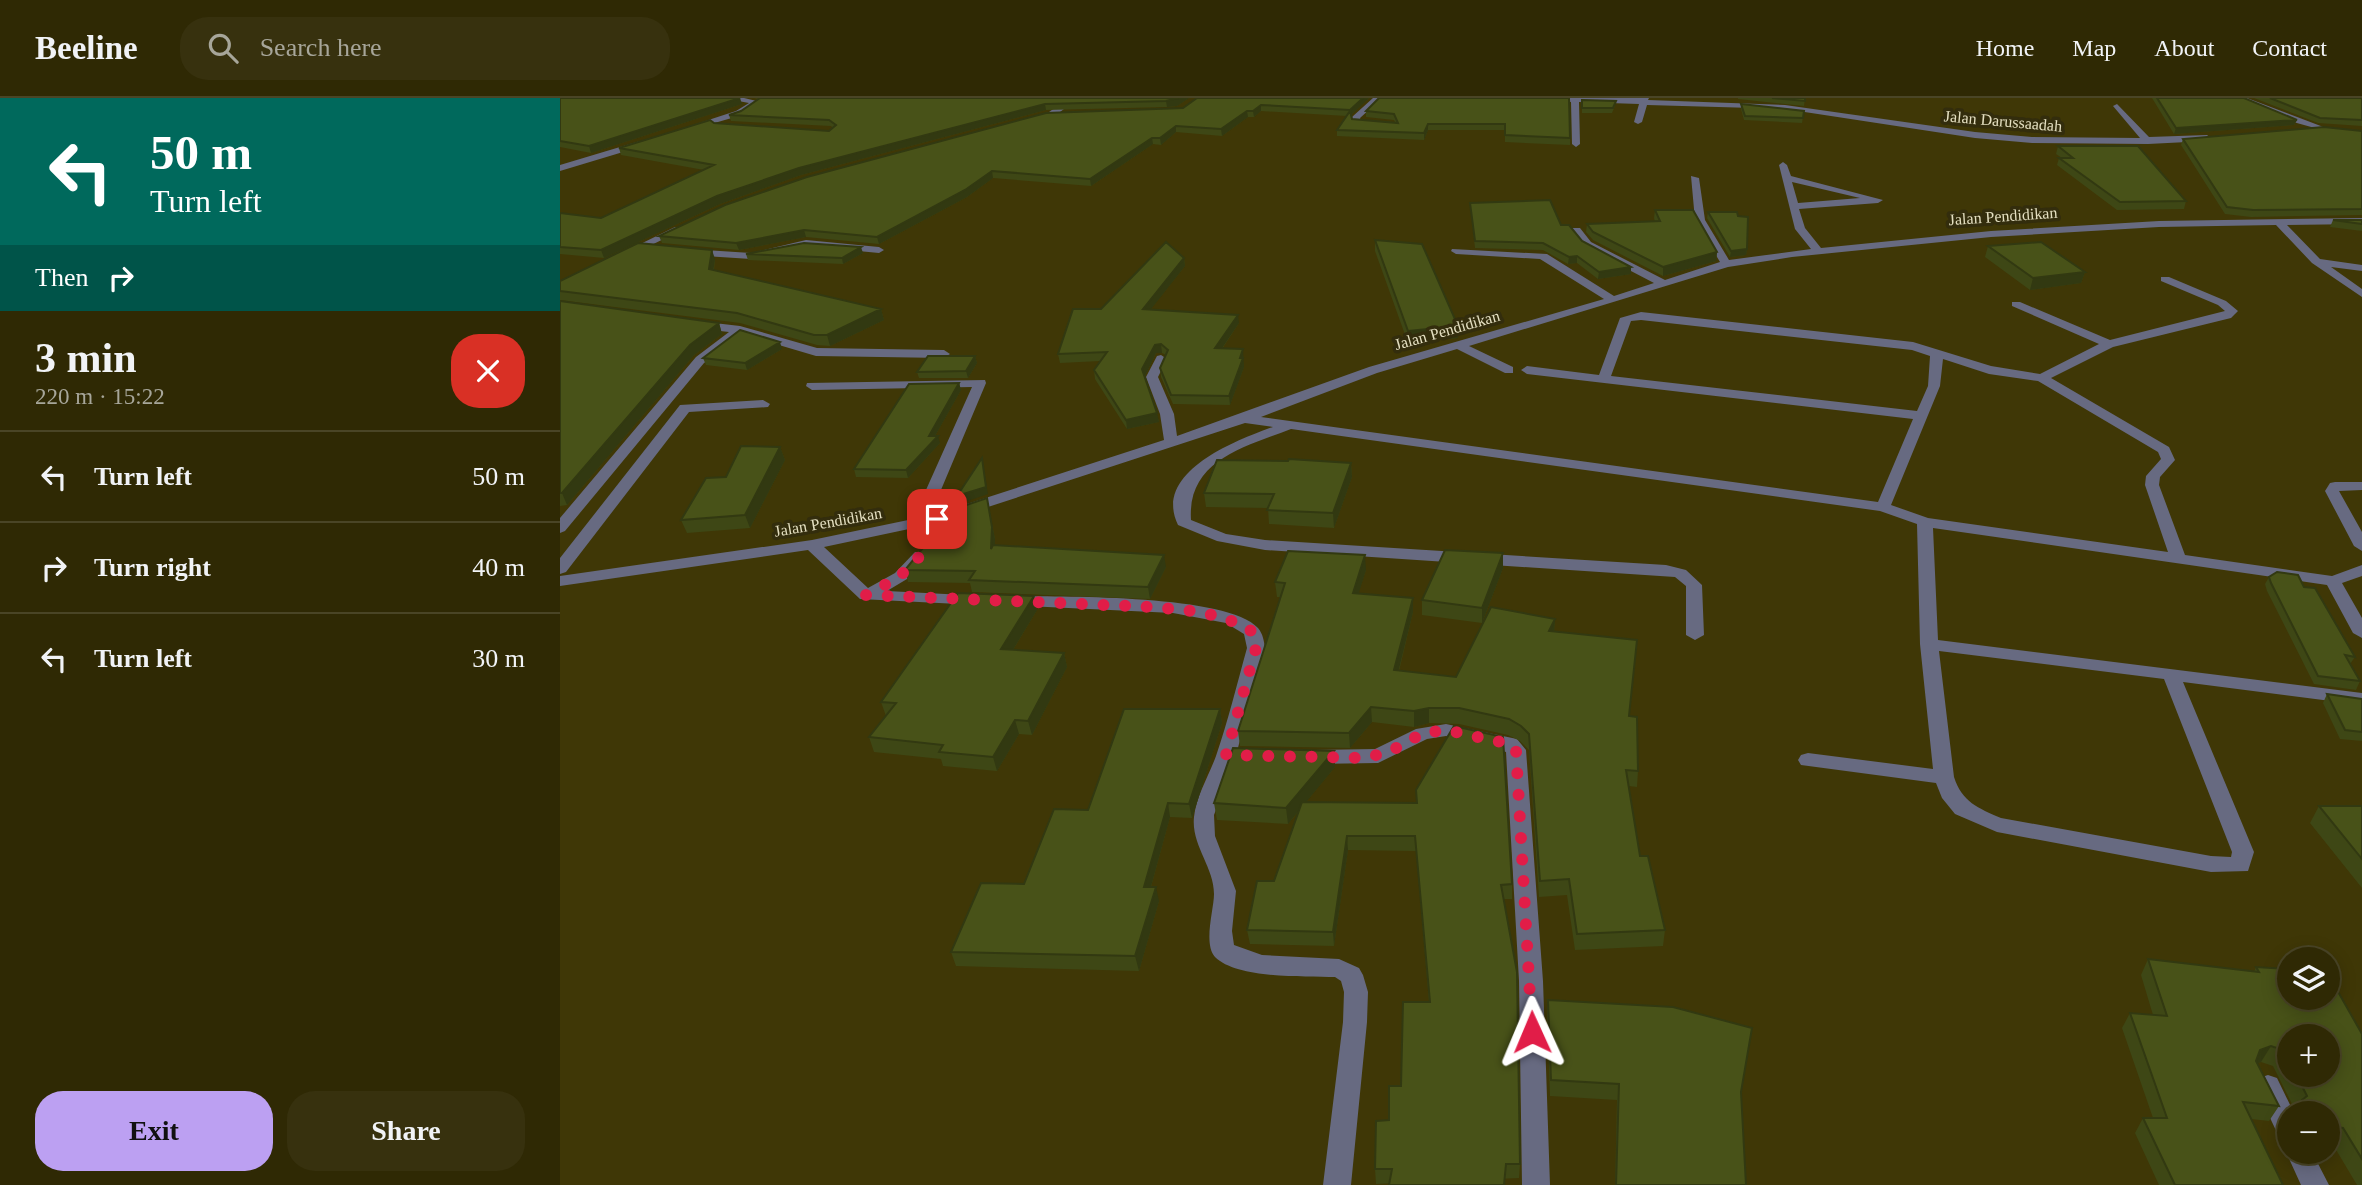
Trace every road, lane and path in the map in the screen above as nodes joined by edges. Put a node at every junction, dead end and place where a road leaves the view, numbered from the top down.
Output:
1 (726, 98) edge
2 (1074, 98) edge
3 (1378, 98) edge
4 (1517, 98) edge
5 (2241, 98) edge
6 (1644, 99) edge
7 (1575, 100) junction
8 (2117, 106) dead end
9 (1052, 114) junction
10 (1069, 114) edge
11 (1040, 116) edge
12 (1638, 122) dead end
13 (706, 124) junction
14 (1385, 124) edge
15 (733, 126) edge
16 (2322, 128) junction
17 (2336, 129) edge
18 (2295, 130) edge
19 (680, 132) edge
20 (2212, 137) edge
21 (654, 139) edge
22 (2148, 141) junction
23 (1577, 144) dead end
24 (1783, 166) dead end
25 (560, 168) edge
26 (1786, 177) junction
27 (1694, 178) dead end
28 (1795, 205) junction
29 (2277, 221) junction
30 (2362, 221) edge
31 (687, 225) edge
32 (1962, 229) dead end
33 (1576, 230) edge
34 (1813, 246) junction
35 (639, 247) junction
36 (664, 249) edge
37 (676, 250) edge
38 (879, 250) edge
39 (1456, 251) dead end
40 (616, 259) edge
41 (2316, 261) junction
42 (1727, 264) junction
43 (2362, 268) edge
44 (2165, 279) dead end
45 (1662, 283) junction
46 (2362, 294) edge
47 (1614, 300) junction
48 (2016, 304) dead end
49 (687, 324) edge
50 (740, 330) junction
51 (2109, 344) junction
52 (1458, 345) junction
53 (1937, 352) junction
54 (944, 354) edge
55 (1161, 359) edge
56 (1509, 370) dead end
57 (1527, 370) dead end
58 (2042, 378) junction
59 (1604, 379) junction
60 (812, 386) dead end
61 (763, 404) dead end
62 (1922, 416) junction
63 (1245, 418) junction
64 (1290, 425) junction
65 (1171, 442) junction
66 (2362, 486) edge
67 (1883, 507) junction
68 (937, 519) junction
69 (1925, 522) junction
70 (919, 523) junction
71 (560, 528) edge
72 (812, 545) junction
73 (2362, 546) edge
74 (2178, 558) junction
75 (560, 569) edge
76 (2362, 570) edge
77 (560, 581) edge
78 (2333, 581) junction
79 (866, 595) junction
80 (2362, 633) edge
81 (1695, 635) dead end
82 (1929, 644) junction
83 (2170, 673) junction
84 (2362, 699) edge
85 (1295, 757) edge
86 (1808, 761) dead end
87 (1944, 777) junction
88 (2262, 1075) edge
89 (2277, 1106) edge
90 (2305, 1164) edge
91 (1337, 1185) edge
92 (1536, 1185) edge
93 (2315, 1185) edge

1 - 13 street
2 - 9 street
3 - 14 street
4 - 7 street, Jalan Darussaadah
5 - 16 street
6 - 7 street, Jalan Darussaadah
6 - 12 street
6 - 22 street, Jalan Darussaadah
7 - 23 street
8 - 22 street
9 - 10 street
9 - 11 street
13 - 15 street
13 - 19 street
16 - 17 street
16 - 18 street
20 - 22 street, Jalan Darussaadah
21 - 25 street
24 - 26 street
26 - 28 street
26 - 28 street
27 - 42 street
28 - 34 street
29 - 30 street, Jalan Pendidikan
29 - 34 street, Jalan Pendidikan
29 - 41 street
31 - 35 street
32 - 34 street
33 - 45 street
34 - 42 street, Jalan Pendidikan
35 - 36 street
35 - 40 street
37 - 38 street
39 - 47 street
41 - 43 street
41 - 46 street
42 - 45 street, Jalan Pendidikan
44 - 51 street
45 - 47 street, Jalan Pendidikan
47 - 52 street, Jalan Pendidikan
48 - 51 street
49 - 50 street
50 - 54 street
50 - 71 street
51 - 58 street
52 - 56 street
52 - 63 street, Jalan Pendidikan
53 - 58 street
53 - 59 street
53 - 62 street
55 - 65 street
57 - 59 street
58 - 74 street
59 - 62 street
60 - 70 street
61 - 75 street
62 - 67 street
63 - 64 street
63 - 65 street, Jalan Pendidikan
64 - 67 street
64 - 81 street
65 - 68 street, Jalan Pendidikan
66 - 73 street
67 - 69 street
68 - 70 street, Jalan Pendidikan
68 - 79 street
69 - 74 street
69 - 82 street
70 - 72 street, Jalan Pendidikan
72 - 77 street, Jalan Pendidikan
72 - 79 street
74 - 78 street
76 - 78 street
78 - 80 street
79 - 91 street
82 - 83 street
82 - 87 street
83 - 84 street
83 - 87 street
85 - 92 street
86 - 87 street
88 - 89 street
90 - 93 street

